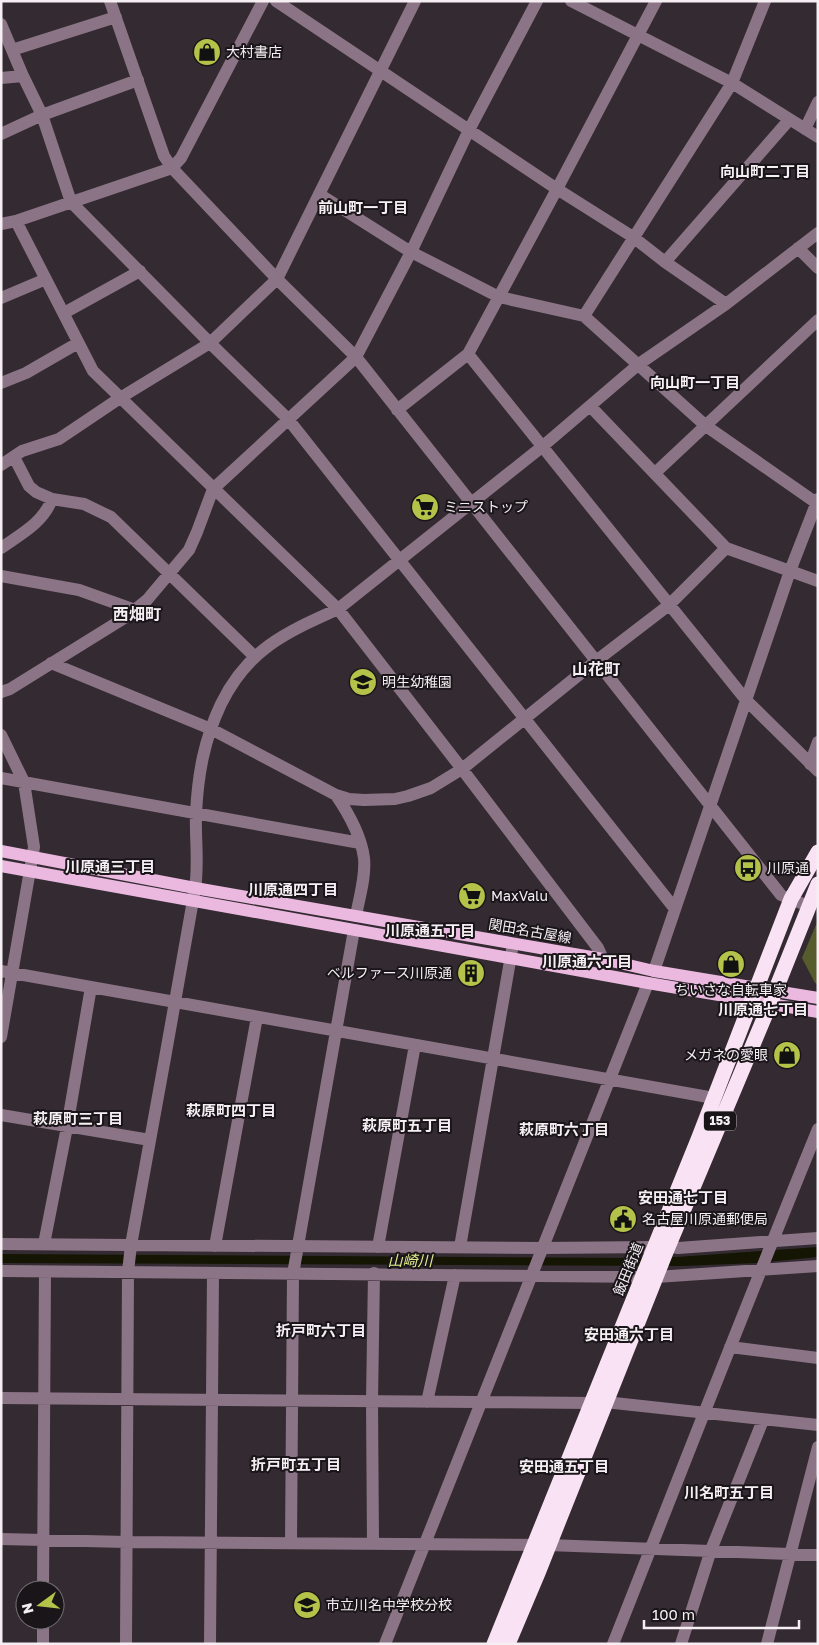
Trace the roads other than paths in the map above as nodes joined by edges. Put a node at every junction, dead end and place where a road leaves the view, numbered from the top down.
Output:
1 (110, 1) edge
2 (263, 1) edge
3 (276, 1) edge
4 (415, 1) edge
5 (537, 1) edge
6 (572, 1) edge
7 (656, 1) edge
8 (765, 1) edge
9 (116, 18) junction
10 (1, 24) edge
11 (639, 36) junction
12 (12, 50) junction
13 (381, 71) junction
14 (23, 76) junction
15 (1, 78) edge
16 (138, 80) junction
17 (732, 83) junction
18 (818, 102) edge
19 (42, 115) junction
20 (789, 120) junction
21 (805, 129) junction
22 (469, 130) junction
23 (1, 134) edge
24 (818, 137) edge
25 (172, 168) junction
26 (558, 189) junction
27 (319, 194) junction
28 (71, 202) junction
29 (16, 221) junction
30 (1, 224) edge
31 (818, 233) edge
32 (633, 237) junction
33 (798, 248) junction
34 (411, 252) junction
35 (665, 262) junction
36 (818, 268) edge
37 (140, 271) junction
38 (46, 279) junction
39 (278, 279) junction
40 (499, 297) junction
41 (1, 298) edge
42 (726, 304) junction
43 (64, 313) junction
44 (584, 316) junction
45 (818, 320) edge
46 (78, 343) junction
47 (210, 343) junction
48 (468, 354) junction
49 (356, 357) junction
50 (639, 364) junction
51 (1, 383) edge
52 (120, 398) junction
53 (590, 406) junction
54 (397, 410) junction
55 (288, 419) junction
56 (706, 426) junction
57 (543, 446) junction
58 (14, 457) junction
59 (1, 465) edge
60 (655, 474) junction
61 (214, 489) junction
62 (52, 499) junction
63 (471, 502) junction
64 (817, 502) edge
65 (1, 548) edge
66 (726, 548) junction
67 (398, 561) junction
68 (790, 571) junction
69 (169, 574) junction
70 (1, 576) edge
71 (818, 581) edge
72 (669, 605) junction
73 (338, 609) junction
74 (135, 610) junction
75 (254, 656) junction
76 (596, 661) junction
77 (50, 663) junction
78 (6, 691) edge
79 (1, 700) edge
80 (746, 700) junction
81 (524, 720) junction
82 (211, 729) junction
83 (1, 736) edge
84 (818, 742) edge
85 (814, 768) edge
86 (462, 769) junction
87 (1, 778) edge
88 (24, 782) junction
89 (336, 795) junction
90 (710, 805) junction
91 (196, 813) junction
92 (360, 843) junction
93 (1, 852) edge
94 (818, 852) edge
95 (32, 857) junction
96 (1, 866) edge
97 (30, 871) junction
98 (818, 884) edge
99 (194, 894) junction
100 (791, 899) junction
101 (808, 906) junction
102 (675, 909) junction
103 (356, 916) junction
104 (354, 930) junction
105 (513, 944) junction
106 (511, 957) junction
107 (603, 959) junction
108 (654, 971) junction
109 (7, 972) edge
110 (648, 983) junction
111 (91, 986) junction
112 (754, 995) junction
113 (772, 998) junction
114 (818, 998) edge
115 (174, 1002) junction
116 (818, 1012) edge
117 (257, 1017) junction
118 (336, 1031) junction
119 (1, 1037) edge
120 (415, 1045) junction
121 (494, 1059) junction
122 (610, 1078) junction
123 (714, 1098) junction
124 (1, 1115) edge
125 (67, 1127) junction
126 (818, 1129) edge
127 (150, 1140) junction
128 (818, 1238) edge
129 (772, 1241) junction
130 (1, 1244) edge
131 (44, 1244) junction
132 (130, 1245) junction
133 (215, 1246) junction
134 (378, 1247) junction
135 (460, 1247) junction
136 (297, 1248) junction
137 (542, 1248) junction
138 (660, 1249) junction
139 (818, 1266) edge
140 (761, 1270) junction
141 (1, 1271) edge
142 (45, 1272) junction
143 (128, 1272) junction
144 (293, 1272) junction
145 (213, 1274) junction
146 (374, 1274) junction
147 (455, 1274) junction
148 (532, 1275) junction
149 (650, 1275) junction
150 (730, 1347) junction
151 (818, 1358) edge
152 (1, 1398) edge
153 (44, 1398) junction
154 (128, 1399) junction
155 (212, 1400) junction
156 (292, 1401) junction
157 (372, 1402) junction
158 (427, 1402) junction
159 (481, 1402) junction
160 (599, 1403) junction
161 (705, 1412) junction
162 (763, 1420) junction
163 (818, 1425) edge
164 (818, 1447) edge
165 (1, 1539) edge
166 (44, 1540) junction
167 (127, 1542) junction
168 (211, 1543) junction
169 (291, 1543) junction
170 (373, 1543) junction
171 (425, 1544) junction
172 (541, 1545) junction
173 (651, 1548) junction
174 (711, 1550) junction
175 (790, 1554) junction
176 (818, 1555) edge
177 (44, 1580) edge
178 (43, 1630) edge
179 (43, 1644) edge
180 (126, 1644) edge
181 (210, 1644) edge
182 (385, 1644) edge
183 (494, 1644) edge
184 (508, 1644) edge
185 (613, 1644) edge
186 (681, 1644) edge
187 (767, 1644) edge

1 - 9 street
2 - 25 street
3 - 13 street
4 - 13 street
5 - 22 street
6 - 11 street
7 - 11 street
8 - 17 street
9 - 12 street
9 - 16 street
10 - 12 street
11 - 17 street
11 - 26 street
12 - 14 street
13 - 22 street
13 - 27 street
14 - 15 street
14 - 19 street
16 - 19 street
16 - 25 street
17 - 20 street
17 - 32 street
18 - 21 street
19 - 23 street
19 - 28 street
20 - 21 street
20 - 35 street
21 - 24 street
22 - 26 street
22 - 34 street
25 - 28 street
25 - 39 street
26 - 32 street
26 - 40 street
27 - 34 street
27 - 39 street
28 - 29 street
28 - 37 street
29 - 30 street
29 - 38 street
31 - 33 street
32 - 35 street
32 - 44 street
33 - 36 street
33 - 42 street
34 - 40 street
34 - 49 street
35 - 42 street
37 - 43 street
37 - 47 street
38 - 41 street
38 - 43 street
39 - 47 street
39 - 49 street
40 - 44 street
40 - 48 street
42 - 50 street
43 - 46 street
44 - 50 street
45 - 56 street
46 - 51 street
46 - 52 street
47 - 52 street
47 - 55 street
48 - 54 street
48 - 57 street
49 - 54 street
49 - 55 street
50 - 53 street
50 - 56 street
52 - 58 street
52 - 61 street
53 - 57 street
53 - 60 street
54 - 63 street
55 - 61 street
55 - 67 street
56 - 60 street
56 - 64 street
57 - 63 street
57 - 72 street
58 - 59 street
58 - 62 street
60 - 66 street
61 - 69 street
61 - 73 street
62 - 65 street
62 - 69 street
63 - 67 street
63 - 76 street
64 - 68 street
66 - 68 street
66 - 72 street
67 - 73 street
67 - 81 street
68 - 71 street
68 - 80 street
69 - 74 street
69 - 75 street
70 - 74 street
72 - 76 street
72 - 80 street
73 - 75 street
73 - 86 street
74 - 77 street
75 - 82 street
76 - 81 street
76 - 90 street
77 - 78 street
77 - 82 street
78 - 79 street
80 - 85 street
80 - 90 street
81 - 86 street
81 - 102 street
82 - 89 street
82 - 91 street
83 - 88 street
84 - 85 street
86 - 89 street
86 - 107 street
87 - 88 street
88 - 91 street
88 - 95 street
89 - 92 street
90 - 100 street
90 - 102 street
91 - 92 street
91 - 99 street
92 - 103 street
93 - 95 main road, 関田名古屋線
94 - 100 highway, 飯田街道 / 153
95 - 97 street
95 - 99 main road, 関田名古屋線
96 - 97 main road, 関田名古屋線
97 - 99 main road, 関田名古屋線
97 - 109 street
98 - 101 highway, 飯田街道 / 153
99 - 103 main road, 関田名古屋線
99 - 104 main road, 関田名古屋線
99 - 115 street
100 - 101 street
100 - 112 highway, 飯田街道 / 153
101 - 113 highway, 飯田街道 / 153
102 - 108 street
103 - 105 main road, 関田名古屋線
104 - 106 main road, 関田名古屋線
104 - 118 street
105 - 106 street
105 - 107 main road, 関田名古屋線
106 - 110 main road, 関田名古屋線
106 - 121 street
107 - 108 main road, 関田名古屋線
108 - 112 main road, 関田名古屋線
109 - 111 street
109 - 119 street
110 - 112 main road, 関田名古屋線
110 - 122 street
111 - 115 street
111 - 125 street
112 - 113 main road, 関田名古屋線
112 - 123 highway, 飯田街道 / 153
113 - 114 main road, 関田名古屋線
113 - 116 main road, 関田名古屋線
113 - 138 highway, 飯田街道 / 153
115 - 117 street
115 - 127 street
117 - 118 street
117 - 133 street
118 - 120 street
118 - 136 street
120 - 121 street
120 - 134 street
121 - 122 street
121 - 135 street
122 - 123 street
122 - 137 street
123 - 138 highway, 飯田街道 / 153
124 - 125 street
125 - 127 street
125 - 131 street
126 - 129 street
127 - 132 street
128 - 129 street
129 - 138 street
129 - 140 street
130 - 131 street
131 - 132 street
132 - 133 street
132 - 143 street
133 - 136 street
134 - 135 street
134 - 136 street
135 - 137 street
136 - 144 street
137 - 138 street
137 - 148 street
138 - 149 highway, 飯田街道 / 153
139 - 140 street
140 - 149 street
140 - 150 street
141 - 142 street
142 - 143 street
142 - 153 street
143 - 145 street
143 - 154 street
144 - 145 street
144 - 146 street
144 - 156 street
145 - 155 street
146 - 147 street
146 - 157 street
147 - 148 street
147 - 158 street
148 - 149 street
148 - 159 street
149 - 160 highway, 飯田街道 / 153
150 - 151 street
150 - 161 street
152 - 153 street
153 - 154 street
153 - 166 street
154 - 155 street
154 - 167 street
155 - 156 street
155 - 168 street
156 - 157 street
156 - 169 street
157 - 158 street
157 - 170 street
158 - 159 street
159 - 160 street
159 - 171 street
160 - 161 street
160 - 172 highway, 飯田街道 / 153
161 - 162 street
161 - 173 street
162 - 163 street
162 - 174 street
164 - 175 street
165 - 166 street
166 - 167 street
166 - 177 street
167 - 168 street
167 - 180 street
168 - 169 street
168 - 181 street
169 - 170 street
170 - 171 street
171 - 172 street
171 - 182 street
172 - 173 street
172 - 183 highway, 飯田街道 / 153
172 - 184 highway, 飯田街道 / 153
173 - 174 street
173 - 185 street
174 - 175 street
174 - 186 street
175 - 176 street
175 - 187 street
178 - 179 street

